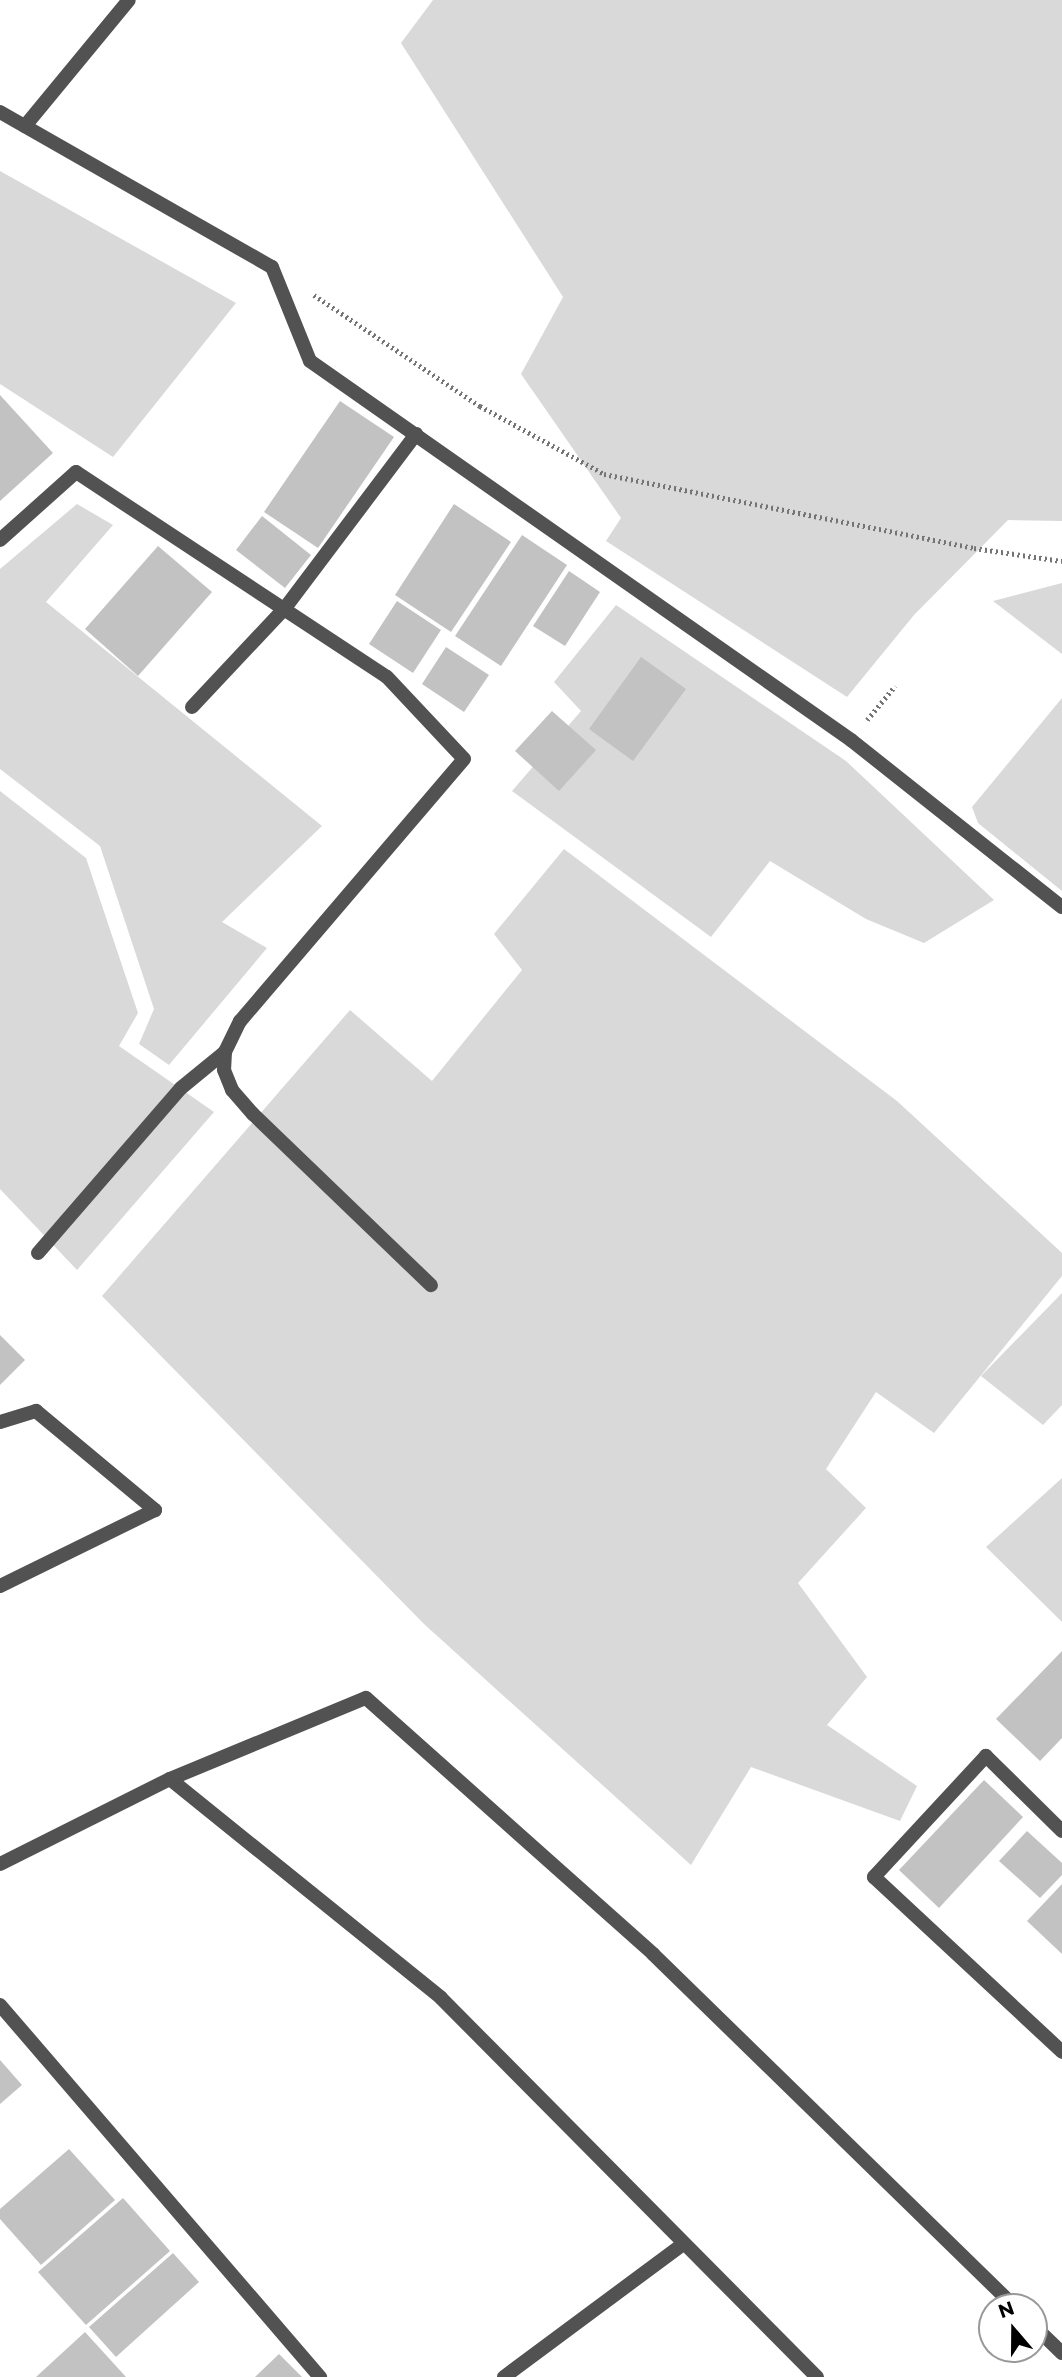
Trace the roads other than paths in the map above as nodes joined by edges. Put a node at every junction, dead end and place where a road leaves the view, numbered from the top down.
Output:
1 (129, 0) edge
2 (0, 112) edge
3 (25, 126) junction
4 (416, 435) junction
5 (0, 540) edge
6 (285, 608) junction
7 (192, 707) dead end
8 (1062, 907) edge
9 (225, 1052) junction
10 (38, 1253) dead end
11 (431, 1285) dead end
12 (0, 1422) edge
13 (0, 1586) edge
14 (170, 1779) junction
15 (1062, 1831) edge
16 (0, 1864) edge
17 (0, 2005) edge
18 (1062, 2052) edge
19 (683, 2244) junction
20 (1001, 2293) edge
21 (1048, 2340) edge
22 (1062, 2353) edge
23 (320, 2377) edge
24 (504, 2377) edge
25 (817, 2377) edge

1 - 3 street
2 - 3 street
3 - 4 street
4 - 6 street
4 - 8 street
5 - 6 street
6 - 7 street
6 - 9 street
9 - 10 street
9 - 11 street
12 - 13 street
14 - 16 street
14 - 19 street
14 - 20 street
15 - 18 street
17 - 23 street
19 - 24 street
19 - 25 street
21 - 22 street

